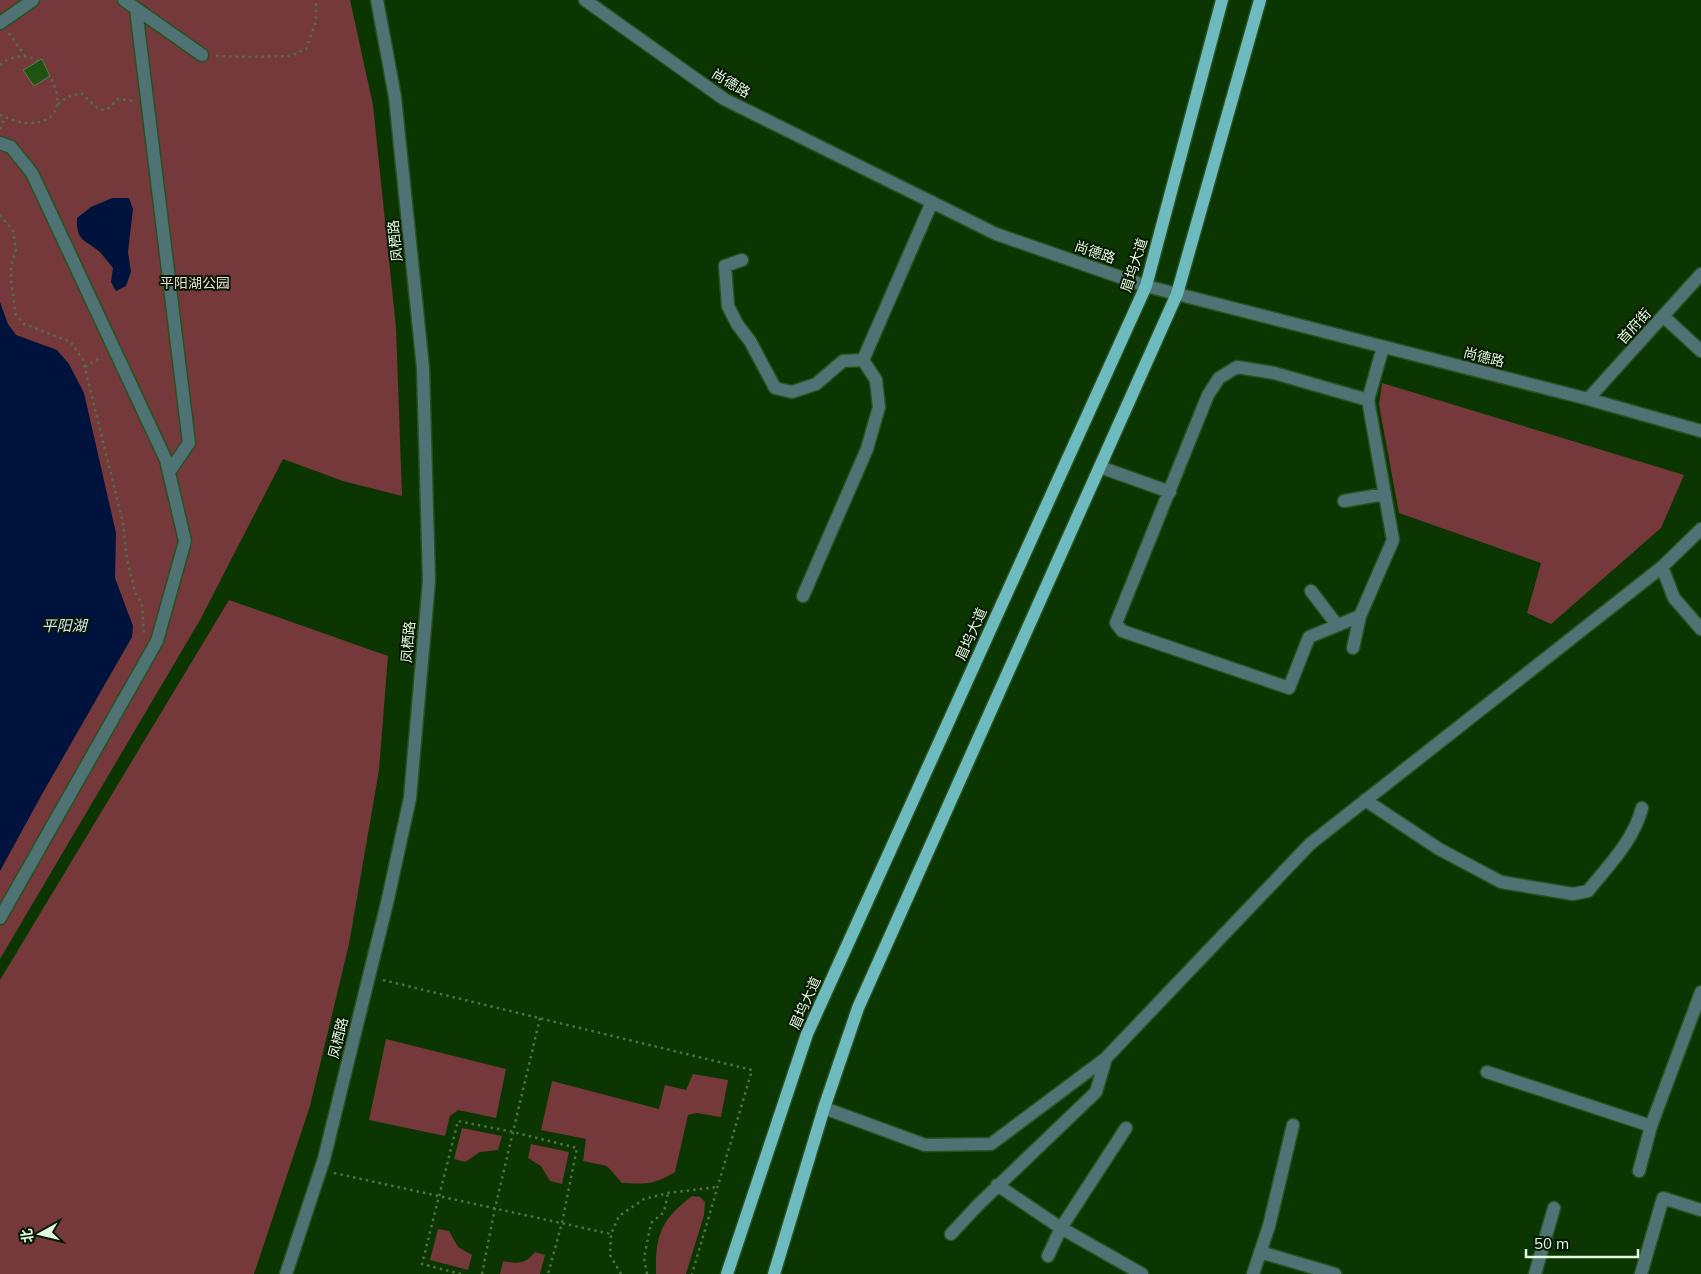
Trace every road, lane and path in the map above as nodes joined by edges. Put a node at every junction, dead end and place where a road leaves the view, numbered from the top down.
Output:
1 (32, 0) edge
2 (124, 0) edge
3 (316, 0) edge
4 (377, 0) edge
5 (585, 0) edge
6 (1222, 0) edge
7 (1260, 0) edge
8 (136, 9) junction
9 (1, 23) edge
10 (202, 55) joint
11 (25, 56) junction
12 (38, 61) dead end
13 (0, 64) edge
14 (50, 76) dead end
15 (147, 101) junction
16 (58, 104) junction
17 (0, 115) edge
18 (5, 117) junction
19 (0, 129) edge
20 (0, 143) edge
21 (932, 202) junction
22 (0, 215) edge
23 (742, 260) dead end
24 (1701, 274) edge
25 (1146, 286) junction
26 (1177, 294) junction
27 (1663, 316) junction
28 (1384, 347) junction
29 (114, 349) junction
30 (1701, 351) edge
31 (863, 360) junction
32 (84, 367) junction
33 (1588, 399) junction
34 (1368, 400) junction
35 (1701, 431) edge
36 (1100, 467) junction
37 (169, 472) junction
38 (1170, 492) junction
39 (1384, 494) junction
40 (1344, 501) dead end
41 (1701, 529) edge
42 (1662, 567) junction
43 (1311, 591) dead end
44 (803, 596) dead end
45 (1360, 616) junction
46 (1338, 625) junction
47 (1701, 629) edge
48 (1353, 648) dead end
49 (146, 660) junction
50 (1365, 800) junction
51 (1642, 808) dead end
52 (0, 918) edge
53 (369, 976) junction
54 (1701, 992) edge
55 (540, 1018) junction
56 (1106, 1058) junction
57 (1487, 1072) dead end
58 (824, 1108) junction
59 (1293, 1125) dead end
60 (1651, 1126) junction
61 (1126, 1128) dead end
62 (513, 1132) junction
63 (320, 1170) junction
64 (1639, 1172) dead end
65 (997, 1186) junction
66 (717, 1187) junction
67 (668, 1193) junction
68 (439, 1196) junction
69 (495, 1208) junction
70 (1554, 1208) dead end
71 (1701, 1210) edge
72 (562, 1223) junction
73 (1061, 1228) junction
74 (612, 1234) junction
75 (951, 1234) dead end
76 (1260, 1252) junction
77 (1048, 1256) dead end
78 (286, 1274) edge
79 (461, 1274) edge
80 (482, 1274) edge
81 (548, 1274) edge
82 (620, 1274) edge
83 (647, 1274) edge
84 (692, 1274) edge
85 (727, 1274) edge
86 (774, 1274) edge
87 (1142, 1274) edge
88 (1253, 1274) edge
89 (1334, 1274) edge
90 (1535, 1274) edge
91 (1641, 1274) edge

1 - 9 street
2 - 8 street
3 - 10 path
4 - 53 street, 凤栖路
5 - 21 street, 尚德路
6 - 25 main road, 眉坞大道
7 - 26 main road
8 - 10 street
8 - 15 street
9 - 11 path
11 - 12 path
11 - 13 path
14 - 16 path
15 - 16 path
15 - 37 street
16 - 18 path
17 - 18 path
18 - 19 path
20 - 29 street
21 - 25 street, 尚德路
21 - 31 street
22 - 32 path
23 - 31 street
24 - 27 street, 首府街
25 - 26 street, 尚德路
25 - 85 main road, 眉坞大道
26 - 28 street, 尚德路
26 - 36 main road
27 - 30 street
27 - 33 street, 首府街
28 - 33 street, 尚德路
28 - 34 street
29 - 32 path
29 - 37 street
31 - 44 street
32 - 49 path
33 - 35 street, 尚德路
34 - 38 street
34 - 39 street
36 - 38 street
36 - 58 main road
37 - 49 street
38 - 46 street
39 - 40 street
39 - 45 street
41 - 42 street
42 - 47 street
42 - 50 street
43 - 46 street
45 - 46 street
45 - 48 street
49 - 52 street
50 - 51 street
50 - 56 street
53 - 55 path
53 - 63 street, 凤栖路
54 - 60 street
55 - 62 path
55 - 66 path
56 - 58 street
56 - 65 street
57 - 60 street
58 - 86 main road
59 - 76 street
60 - 64 street
61 - 73 street
62 - 68 path
62 - 69 path
62 - 72 path
63 - 68 path
63 - 78 street, 凤栖路
65 - 73 street
65 - 75 street
66 - 67 path
66 - 84 path
67 - 74 path
67 - 83 path
68 - 69 path
68 - 79 path
69 - 72 path
69 - 80 path
70 - 90 street
71 - 91 street
72 - 74 path
72 - 81 path
73 - 77 street
73 - 87 street
74 - 82 path
76 - 88 street
76 - 89 street

